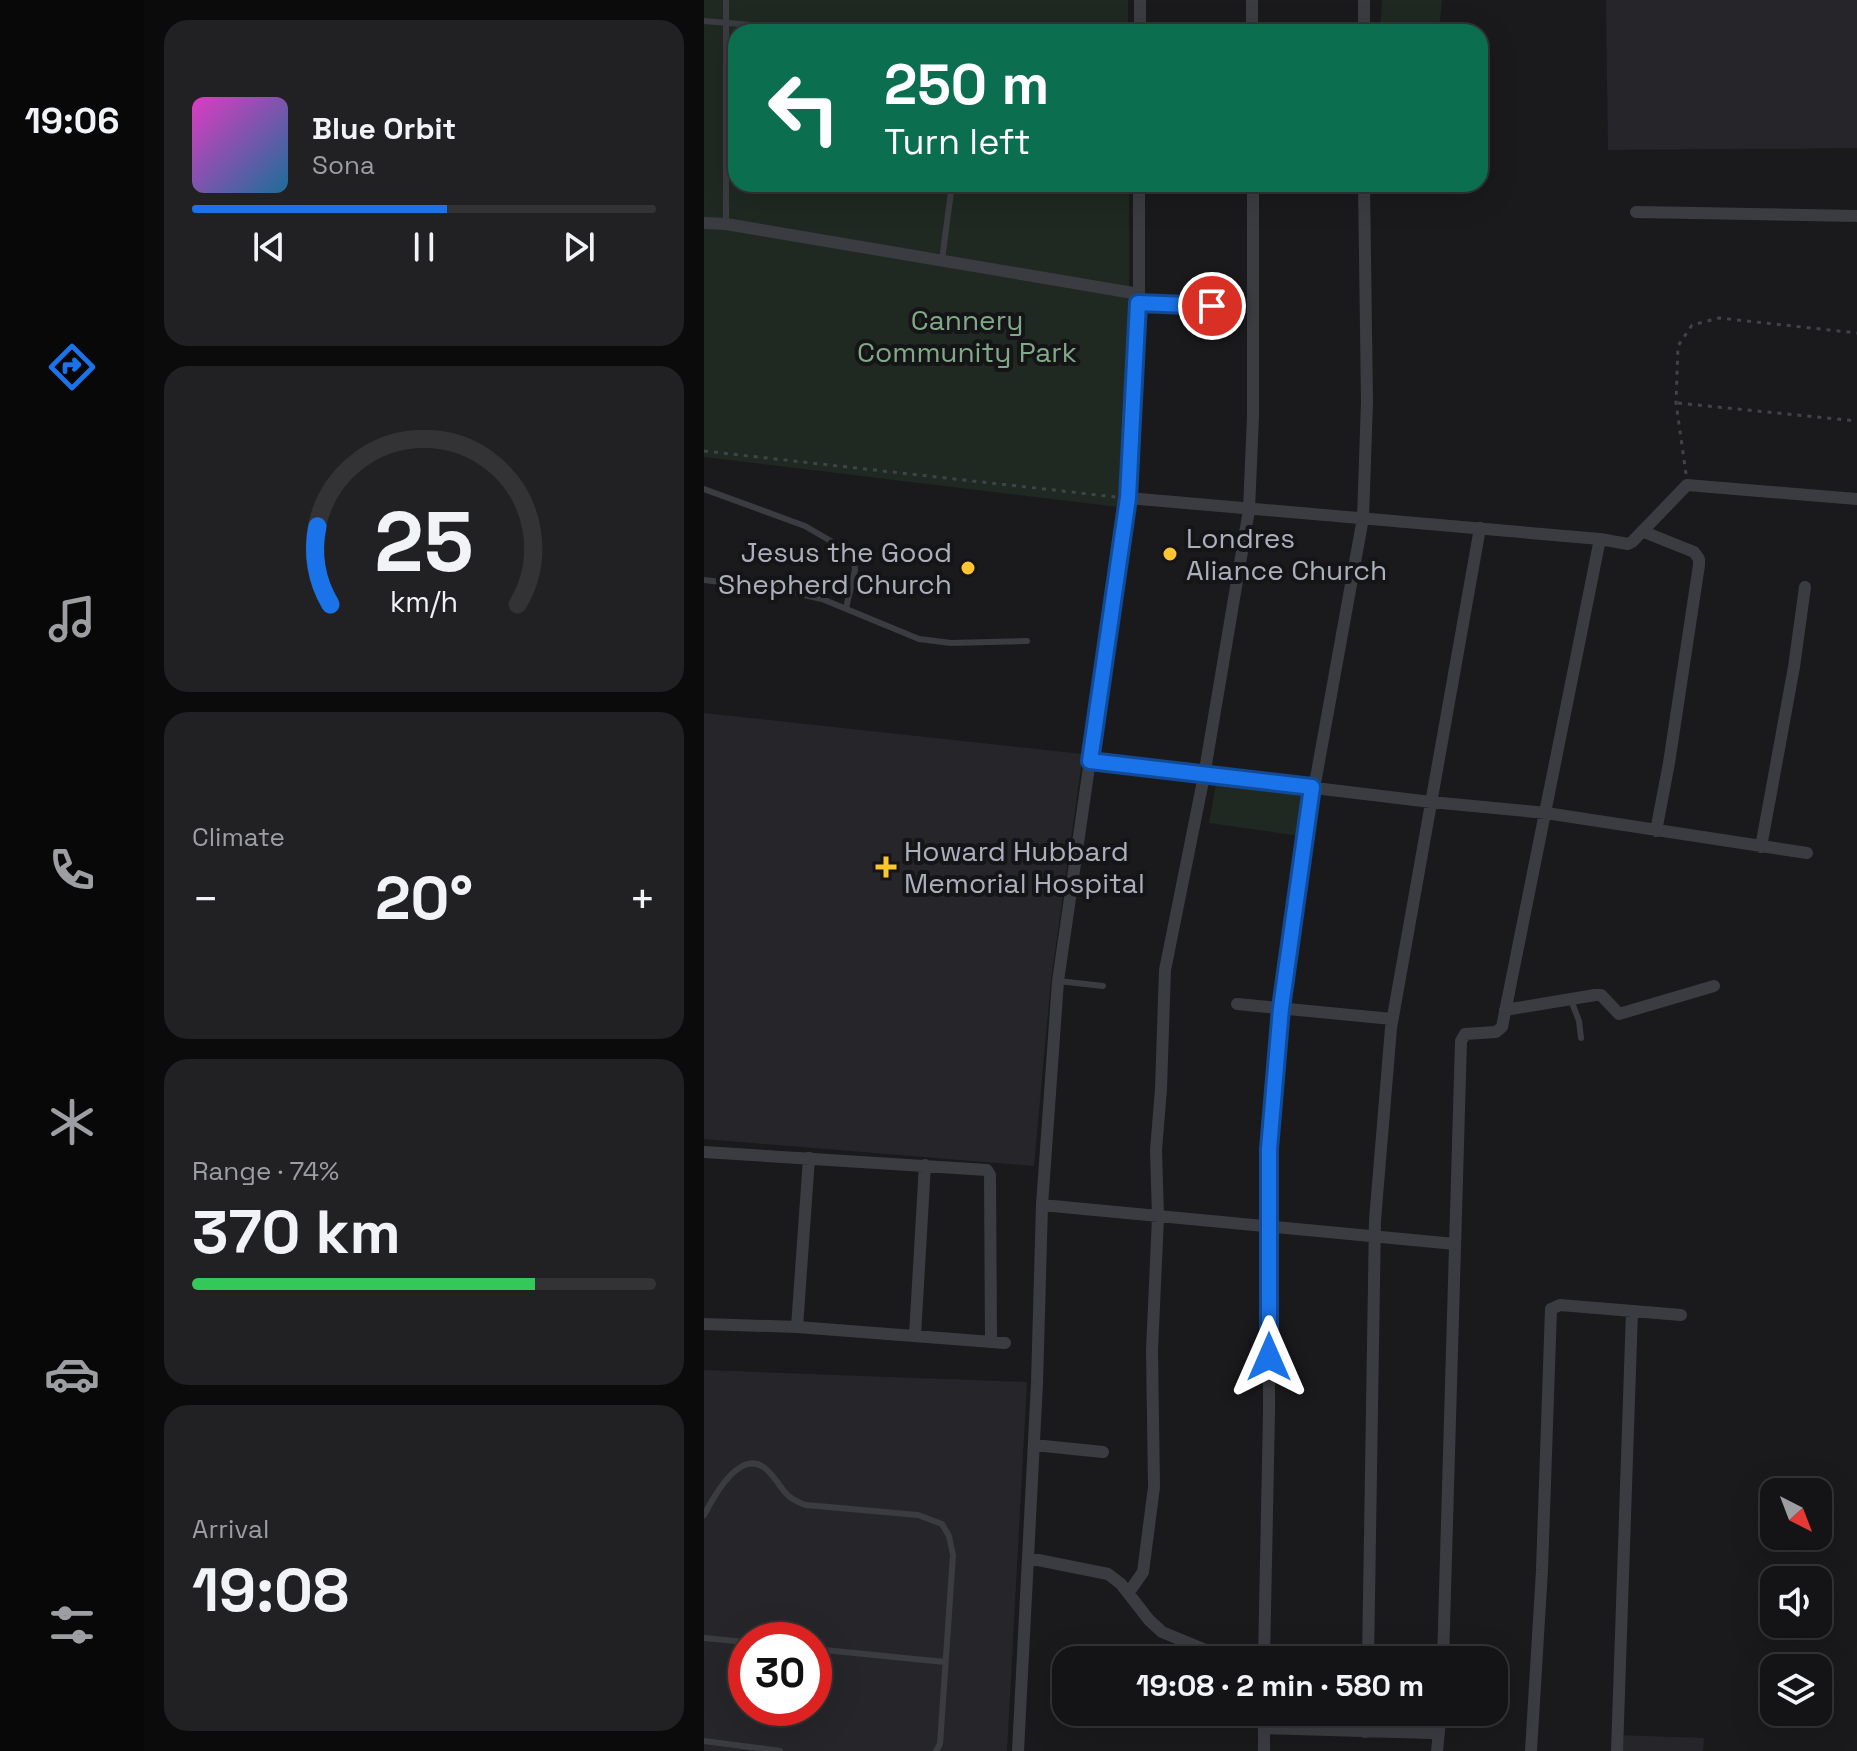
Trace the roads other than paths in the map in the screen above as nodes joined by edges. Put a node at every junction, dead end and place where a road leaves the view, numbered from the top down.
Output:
1 (726, 0) edge
2 (1140, 0) edge
3 (1252, 0) edge
4 (1364, 0) edge
5 (704, 21) edge
6 (726, 21) junction
7 (757, 24) edge
8 (1140, 24) edge
9 (1252, 24) edge
10 (1364, 24) edge
11 (951, 192) edge
12 (1139, 192) edge
13 (1253, 192) edge
14 (1364, 192) edge
15 (1636, 212) dead end
16 (1857, 216) edge
17 (704, 223) edge
18 (726, 224) junction
19 (942, 260) junction
20 (1139, 298) junction
21 (1212, 306) dead end
22 (704, 489) edge
23 (1128, 498) junction
24 (1857, 499) edge
25 (1249, 510) junction
26 (1363, 518) junction
27 (1480, 528) junction
28 (1644, 532) junction
29 (1600, 539) junction
30 (704, 580) edge
31 (1805, 587) dead end
32 (846, 608) junction
33 (1027, 641) dead end
34 (1090, 761) junction
35 (1204, 776) junction
36 (1312, 787) junction
37 (1431, 802) junction
38 (1546, 813) junction
39 (1656, 831) junction
40 (1761, 847) junction
41 (1807, 853) dead end
42 (1058, 981) junction
43 (1103, 986) dead end
44 (1714, 986) dead end
45 (1571, 1000) junction
46 (1237, 1004) dead end
47 (1281, 1008) junction
48 (1505, 1010) junction
49 (1392, 1019) junction
50 (1581, 1038) dead end
51 (704, 1152) edge
52 (809, 1158) junction
53 (925, 1165) junction
54 (1042, 1205) junction
55 (1158, 1217) junction
56 (1267, 1225) junction
57 (1375, 1236) junction
58 (1455, 1244) junction
59 (1632, 1311) junction
60 (1681, 1315) dead end
61 (704, 1324) edge
62 (797, 1327) junction
63 (915, 1335) junction
64 (991, 1341) junction
65 (1005, 1343) dead end
66 (1034, 1445) junction
67 (1103, 1452) dead end
68 (704, 1515) edge
69 (1028, 1558) junction
70 (1129, 1592) junction
71 (704, 1638) edge
72 (728, 1640) edge
73 (1196, 1646) edge
74 (1264, 1646) edge
75 (1368, 1646) edge
76 (1443, 1646) edge
77 (832, 1651) edge
78 (945, 1662) junction
79 (1365, 1726) edge
80 (1441, 1726) edge
81 (1265, 1728) joint
82 (1437, 1731) junction
83 (1365, 1732) junction
84 (704, 1741) edge
85 (780, 1751) edge
86 (936, 1751) edge
87 (1018, 1751) edge
88 (1264, 1751) edge
89 (1437, 1751) edge
90 (1531, 1751) edge
91 (1617, 1751) edge

1 - 6 lane
2 - 8 street
3 - 9 street
4 - 10 street
5 - 6 lane
6 - 7 lane
6 - 18 lane
11 - 19 lane
12 - 20 street
13 - 25 street
14 - 26 street
15 - 16 street
17 - 18 street
18 - 19 street
19 - 20 street
20 - 21 street
20 - 23 street
22 - 32 lane
23 - 25 street
23 - 34 street
24 - 28 street
25 - 26 street
25 - 35 street
26 - 27 street
26 - 36 street
27 - 29 street
27 - 37 street
28 - 29 street
28 - 39 street
29 - 38 street
30 - 32 lane
31 - 40 street
32 - 33 lane
34 - 35 street
34 - 42 street
35 - 36 street
35 - 55 street
36 - 37 street
36 - 47 street
37 - 38 street
37 - 49 street
38 - 39 street
38 - 48 street
39 - 40 street
40 - 41 street
42 - 43 lane
42 - 54 street
44 - 45 street
45 - 48 street
45 - 50 lane
46 - 47 street
47 - 49 street
47 - 56 street
48 - 58 street
49 - 57 street
51 - 52 street
52 - 53 street
52 - 62 street
53 - 63 street
53 - 64 street
54 - 55 street
54 - 66 street
55 - 56 street
55 - 70 street
56 - 57 street
56 - 74 street
57 - 58 street
57 - 75 street
58 - 76 street
59 - 60 street
59 - 90 street
59 - 91 street
61 - 62 street
62 - 63 street
63 - 64 street
64 - 65 street
66 - 67 street
66 - 69 street
68 - 78 lane
69 - 70 street
69 - 87 street
70 - 73 street
71 - 72 lane
77 - 78 lane
78 - 86 lane
79 - 83 street
80 - 82 street
81 - 83 street
81 - 88 street
82 - 83 street
82 - 89 street
84 - 85 lane

